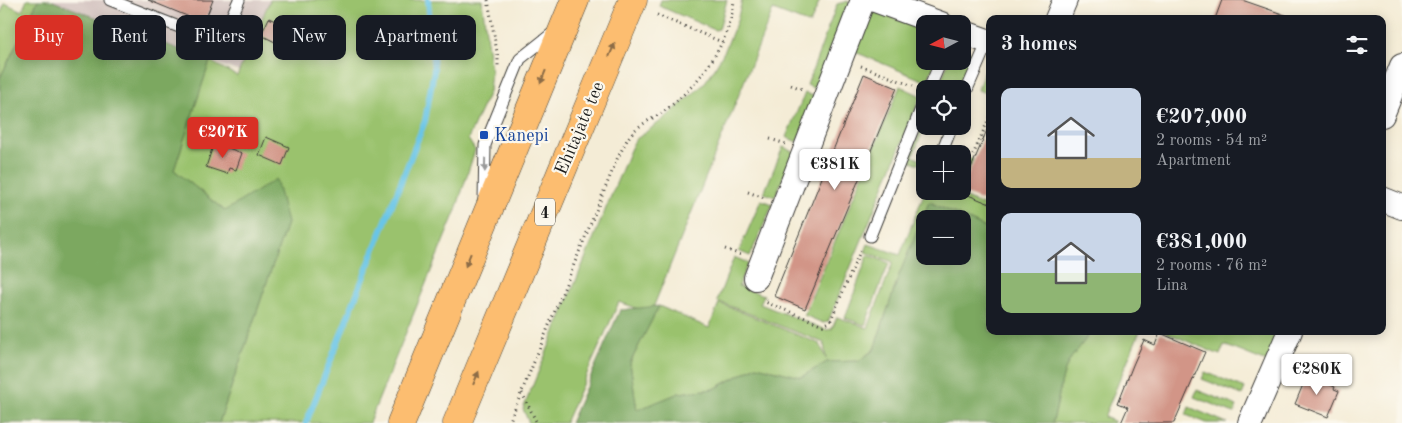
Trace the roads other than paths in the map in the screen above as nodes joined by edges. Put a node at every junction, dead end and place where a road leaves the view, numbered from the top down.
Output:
1 (110, 0) edge
2 (239, 0) edge
3 (632, 0) edge
4 (863, 0) edge
5 (875, 0) edge
6 (1065, 0) edge
7 (570, 12) edge
8 (916, 15) edge
9 (1059, 15) edge
10 (971, 35) edge
11 (986, 40) edge
12 (986, 48) edge
13 (1402, 66) edge
14 (971, 81) edge
15 (1386, 105) edge
16 (916, 121) edge
17 (1386, 200) edge
18 (1402, 207) edge
19 (870, 236) road end
20 (762, 286) road end
21 (1288, 335) edge
22 (401, 423) edge
23 (457, 423) edge
24 (1250, 423) edge

1 - 2 lane
23 -> 3 highway, Ehitajate tee / 4
4 - 20 street
5 - 8 street
6 - 9 street
7 -> 22 highway
10 - 11 street
12 - 14 lane
13 - 15 street
16 - 19 lane
17 - 18 street
21 - 24 street

